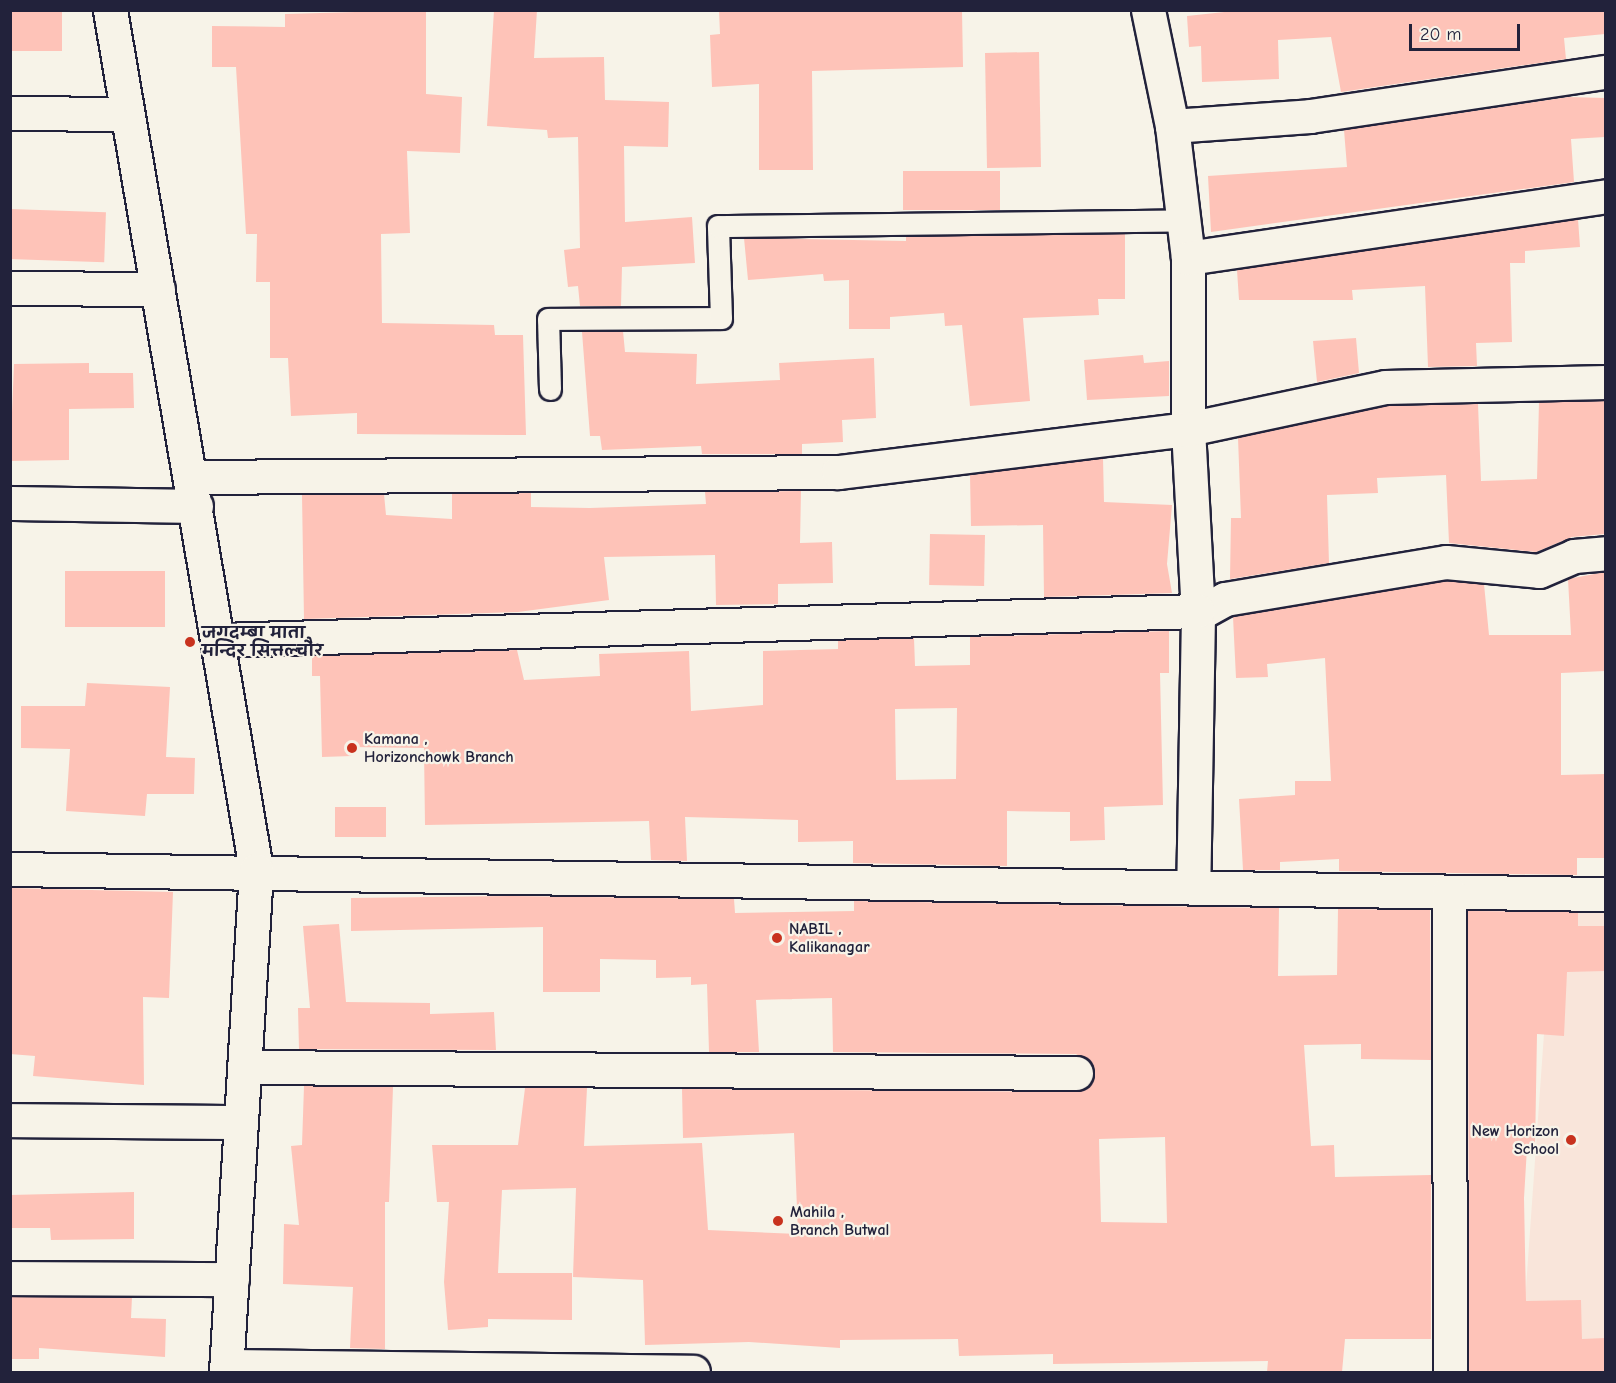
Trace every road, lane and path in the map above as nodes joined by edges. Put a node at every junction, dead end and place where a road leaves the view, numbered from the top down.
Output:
1 (110, 10) edge
2 (1148, 10) edge
3 (1605, 72) edge
4 (10, 113) edge
5 (127, 114) junction
6 (1172, 126) junction
7 (1605, 196) edge
8 (1184, 220) junction
9 (1188, 258) junction
10 (10, 288) edge
11 (158, 289) junction
12 (1605, 382) edge
13 (550, 389) dead end
14 (1188, 429) junction
15 (194, 491) junction
16 (10, 503) edge
17 (1605, 553) edge
18 (1198, 613) junction
19 (220, 640) junction
20 (10, 869) edge
21 (256, 870) junction
22 (1193, 887) junction
23 (1449, 892) junction
24 (1605, 894) edge
25 (244, 1067) junction
26 (1076, 1073) dead end
27 (10, 1120) edge
28 (241, 1122) junction
29 (10, 1278) edge
30 (232, 1279) junction
31 (227, 1369) edge
32 (693, 1372) edge
33 (1450, 1372) edge

1 - 5 street
2 - 6 street
3 - 6 street
4 - 5 street
5 - 11 street
6 - 8 street
7 - 9 street
8 - 9 street
8 - 13 lane
9 - 14 street
10 - 11 street
11 - 15 street
12 - 14 street
14 - 15 street
14 - 18 street
15 - 16 street
15 - 19 street
17 - 18 street
18 - 19 street
18 - 22 street
19 - 21 street
20 - 21 street
21 - 22 street
21 - 25 street
22 - 23 street
23 - 24 street
23 - 33 street
25 - 26 street
25 - 28 street
27 - 28 street
28 - 30 street
29 - 30 street
30 - 31 street
31 - 32 street

